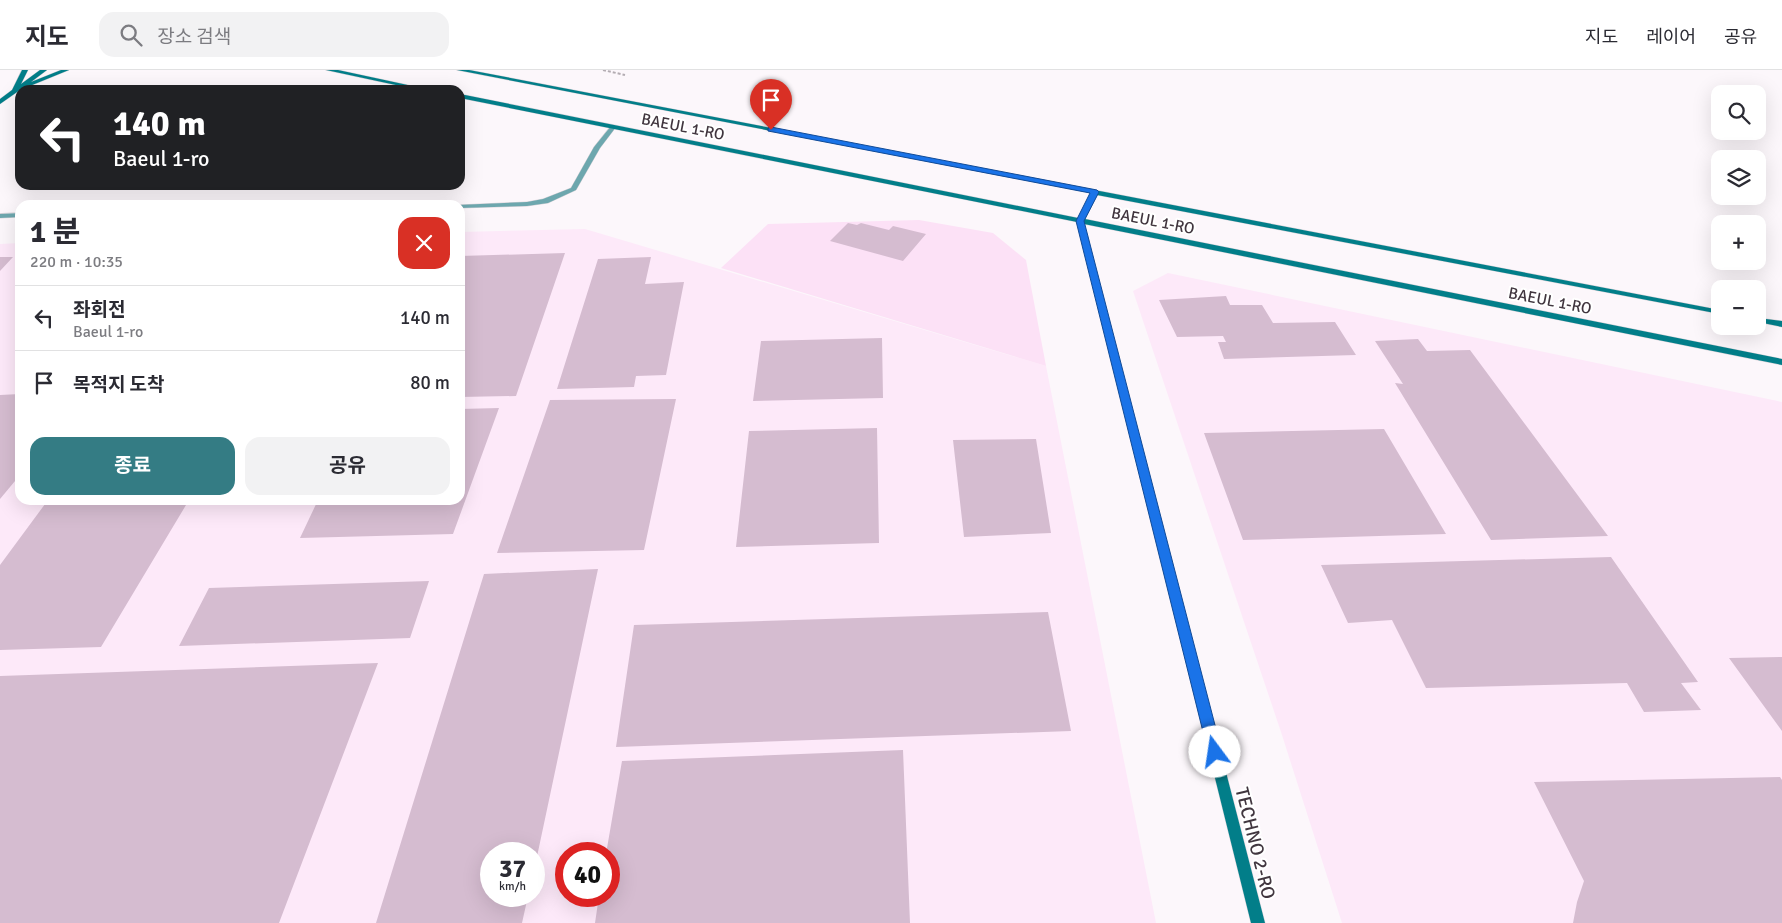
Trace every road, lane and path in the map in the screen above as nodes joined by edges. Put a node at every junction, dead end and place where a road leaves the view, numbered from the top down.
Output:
1 (24, 70) edge
2 (44, 70) edge
3 (66, 70) edge
4 (329, 70) edge
5 (460, 70) edge
6 (18, 85) edge
7 (23, 85) edge
8 (30, 85) edge
9 (403, 85) edge
10 (15, 91) edge
11 (465, 97) edge
12 (0, 102) edge
13 (614, 127) junction
14 (1095, 192) junction
15 (465, 206) edge
16 (15, 215) edge
17 (0, 216) edge
18 (1080, 221) junction
19 (1711, 310) edge
20 (1766, 321) edge
21 (1782, 324) edge
22 (1782, 362) edge
23 (1258, 923) edge

1 - 6 main road
2 - 7 main road
3 - 8 main road
4 - 9 main road
5 - 14 main road, BAEUL 1-RO
10 - 12 main road
11 - 13 main road, BAEUL 1-RO
13 - 15 street
13 - 18 main road, BAEUL 1-RO
14 - 18 main road
14 - 19 main road, BAEUL 1-RO
16 - 17 street
18 - 22 main road, BAEUL 1-RO
18 - 23 main road, TECHNO 2-RO
20 - 21 main road

